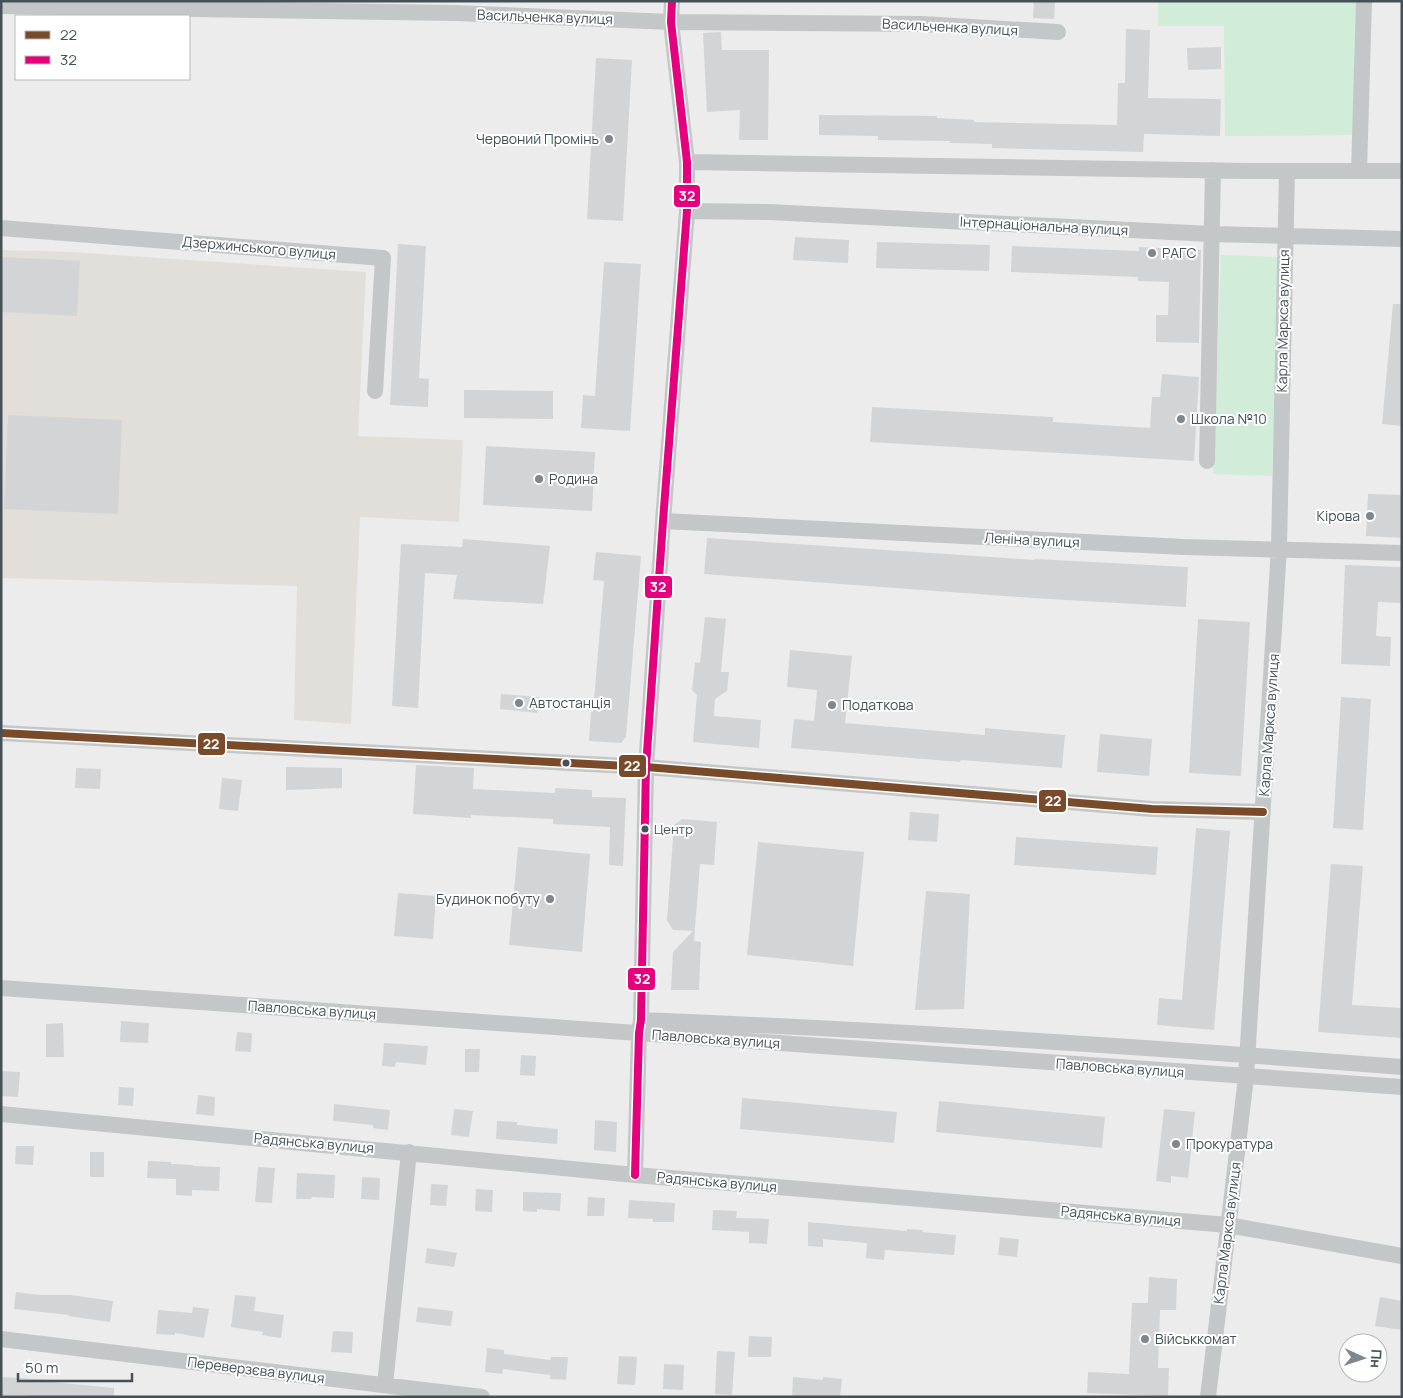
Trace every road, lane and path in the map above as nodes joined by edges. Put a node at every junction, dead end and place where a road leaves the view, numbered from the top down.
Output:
1 (672, 1) edge
2 (1364, 1) edge
3 (1, 6) edge
4 (671, 22) junction
5 (1058, 32) dead end
6 (687, 162) junction
7 (1213, 170) junction
8 (1287, 171) junction
9 (1359, 171) junction
10 (1402, 171) edge
11 (687, 211) junction
12 (1, 228) edge
13 (1211, 234) junction
14 (1285, 235) junction
15 (1402, 239) edge
16 (375, 392) dead end
17 (1207, 461) dead end
18 (663, 521) junction
19 (1279, 548) junction
20 (1402, 553) edge
21 (1, 733) edge
22 (646, 767) junction
23 (1263, 812) junction
24 (1, 988) edge
25 (640, 1026) junction
26 (1248, 1055) junction
27 (1402, 1067) edge
28 (1246, 1077) junction
29 (1402, 1087) edge
30 (1, 1114) edge
31 (409, 1152) junction
32 (635, 1175) junction
33 (1228, 1225) junction
34 (1402, 1256) edge
35 (1, 1339) edge
36 (385, 1385) junction
37 (482, 1397) edge
38 (1208, 1397) edge

1 - 4 street
2 - 9 street
3 - 4 street, Васильченка вулиця
4 - 5 street, Васильченка вулиця
4 - 6 street
6 - 7 street
6 - 11 street
7 - 8 street
7 - 13 street
8 - 9 street
8 - 14 street, Карла Маркса вулиця
9 - 10 street
11 - 13 street, Інтернаціональна вулиця
11 - 18 street
12 - 16 street, Дзержинського вулиця
13 - 14 street, Інтернаціональна вулиця
13 - 17 street
14 - 15 street, Інтернаціональна вулиця
14 - 19 street, Карла Маркса вулиця
18 - 19 street, Леніна вулиця
18 - 22 street
19 - 20 street, Леніна вулиця
19 - 23 street, Карла Маркса вулиця
21 - 22 street
22 - 23 street
22 - 25 street
23 - 26 street, Карла Маркса вулиця
24 - 25 street, Павловська вулиця
25 - 26 street, Павловська вулиця
25 - 28 street, Павловська вулиця
25 - 32 street
26 - 27 street, Павловська вулиця
26 - 28 street, Карла Маркса вулиця
28 - 29 street, Павловська вулиця
28 - 33 street, Карла Маркса вулиця
30 - 31 street, Радянська вулиця
31 - 32 street, Радянська вулиця
31 - 36 street
32 - 33 street, Радянська вулиця
33 - 34 street, Радянська вулиця
33 - 38 street, Карла Маркса вулиця
35 - 36 street, Переверзєва вулиця
36 - 37 street, Переверзєва вулиця

